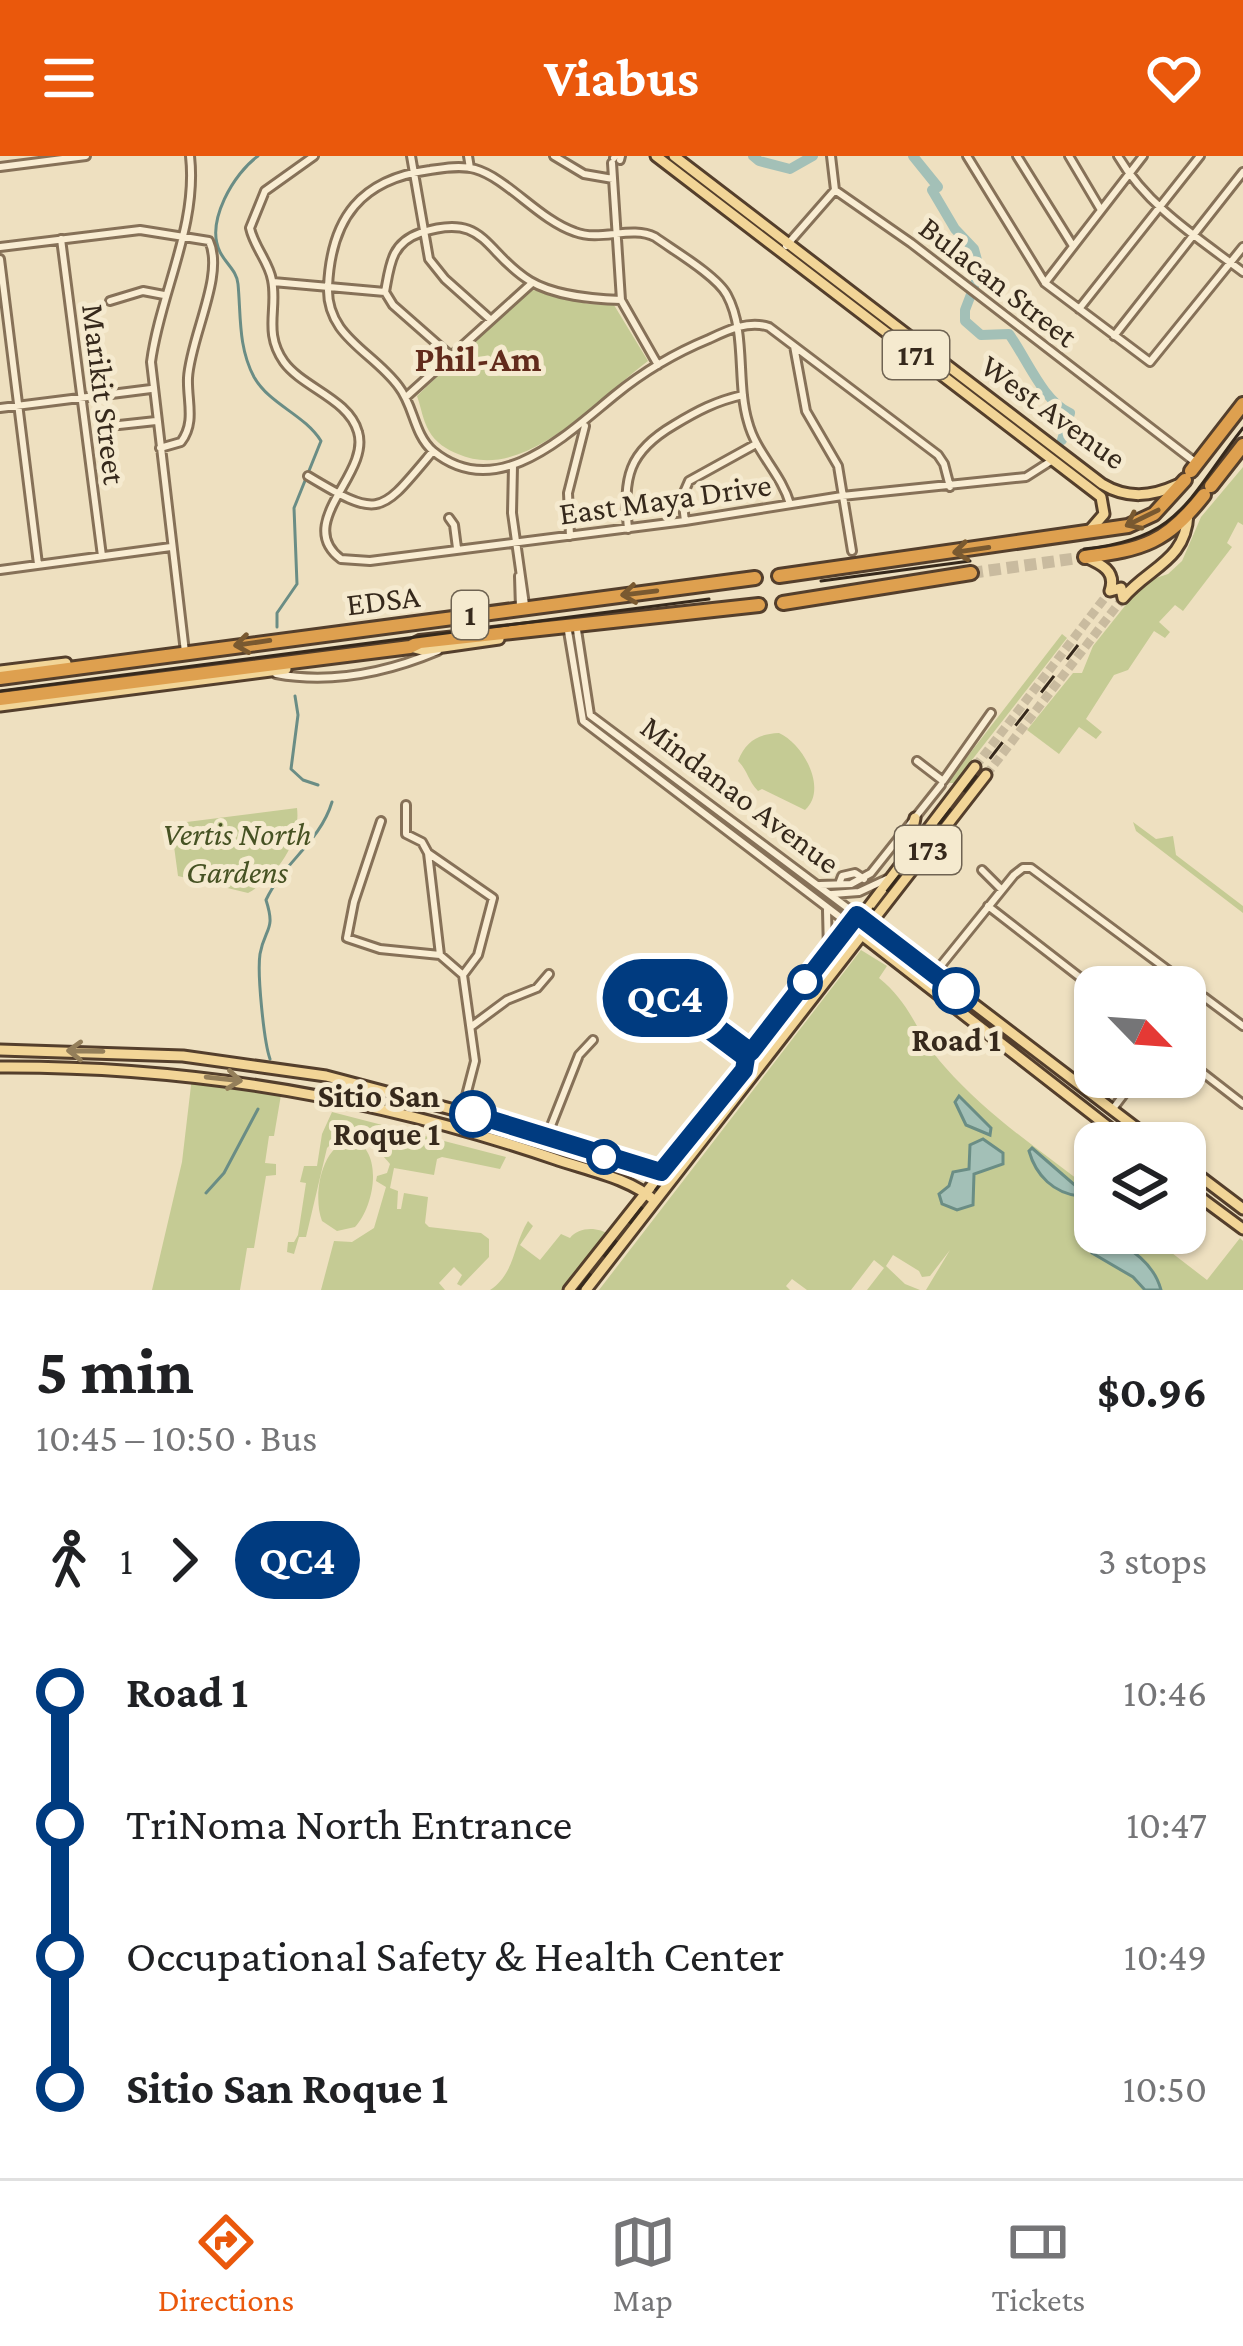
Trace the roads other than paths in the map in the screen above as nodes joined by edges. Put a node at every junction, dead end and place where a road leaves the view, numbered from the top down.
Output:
1 (86, 156) edge
2 (190, 156) edge
3 (314, 156) edge
4 (411, 156) edge
5 (468, 156) edge
6 (554, 156) edge
7 (656, 156) edge
8 (674, 156) edge
9 (831, 156) edge
10 (967, 156) edge
11 (1017, 156) edge
12 (1070, 156) edge
13 (1118, 156) edge
14 (1143, 156) edge
15 (1199, 156) edge
16 (19, 160) edge
17 (616, 161) edge
18 (0, 167) edge
19 (470, 168) junction
20 (414, 172) junction
21 (1243, 172) edge
22 (1129, 174) junction
23 (613, 179) junction
24 (695, 179) junction
25 (835, 190) junction
26 (1160, 208) junction
27 (1101, 211) junction
28 (422, 232) junction
29 (183, 233) junction
30 (1194, 235) junction
31 (617, 236) junction
32 (62, 239) junction
33 (0, 247) edge
34 (784, 247) junction
35 (1073, 247) junction
36 (1243, 247) edge
37 (0, 259) edge
38 (1231, 262) junction
39 (1243, 272) edge
40 (273, 282) junction
41 (532, 283) junction
42 (1045, 283) junction
43 (328, 286) junction
44 (385, 292) junction
45 (164, 296) junction
46 (621, 300) junction
47 (110, 302) dead end
48 (1079, 310) junction
49 (490, 320) junction
50 (736, 328) junction
51 (1114, 336) junction
52 (794, 346) junction
53 (451, 356) junction
54 (658, 365) junction
55 (152, 389) junction
56 (743, 395) junction
57 (406, 397) junction
58 (81, 398) junction
59 (1243, 404) edge
60 (19, 405) junction
61 (0, 408) edge
62 (156, 421) junction
63 (586, 422) junction
64 (119, 425) dead end
65 (756, 444) junction
66 (1243, 445) edge
67 (160, 448) junction
68 (433, 451) junction
69 (1055, 456) junction
70 (513, 466) junction
71 (1191, 471) junction
72 (308, 476) dead end
73 (950, 488) junction
74 (338, 494) junction
75 (842, 496) junction
76 (790, 504) junction
77 (1188, 514) junction
78 (449, 518) dead end
79 (686, 521) junction
80 (628, 529) junction
81 (1086, 533) junction
82 (570, 537) junction
83 (514, 543) junction
84 (171, 547) junction
85 (458, 548) junction
86 (853, 551) dead end
87 (102, 556) junction
88 (1085, 557) joint
89 (38, 565) junction
90 (0, 570) edge
91 (971, 573) tunnel mouth
92 (779, 576) dead end
93 (755, 578) dead end
94 (783, 602) dead end
95 (758, 605) dead end
96 (522, 608) junction
97 (598, 624) junction
98 (573, 630) junction
99 (453, 645) junction
100 (410, 647) junction
101 (185, 652) junction
102 (576, 654) junction
103 (161, 655) junction
104 (335, 657) junction
105 (266, 671) junction
106 (0, 675) edge
107 (0, 703) edge
108 (991, 713) dead end
109 (917, 761) dead end
110 (975, 767) tunnel mouth
111 (986, 776) tunnel mouth
112 (942, 783) junction
113 (961, 785) junction
114 (406, 805) dead end
115 (915, 818) junction
116 (380, 821) dead end
117 (909, 852) junction
118 (428, 853) junction
119 (443, 860) junction
120 (982, 871) dead end
121 (430, 872) junction
122 (887, 881) junction
123 (817, 884) junction
124 (1001, 890) junction
125 (830, 894) junction
126 (827, 906) junction
127 (988, 906) junction
128 (855, 921) junction
129 (828, 952) junction
130 (440, 955) junction
131 (1164, 966) edge
132 (1074, 973) edge
133 (549, 974) dead end
134 (934, 974) junction
135 (463, 975) junction
136 (807, 984) junction
137 (1206, 998) edge
138 (472, 1026) junction
139 (1243, 1026) edge
140 (592, 1040) dead end
141 (4, 1050) edge
142 (4, 1066) edge
143 (1206, 1075) edge
144 (1121, 1098) edge
145 (1243, 1103) edge
146 (1112, 1110) junction
147 (462, 1111) junction
148 (1104, 1122) edge
149 (1128, 1122) edge
150 (503, 1123) junction
151 (548, 1136) junction
152 (497, 1140) junction
153 (657, 1177) junction
154 (1206, 1181) edge
155 (622, 1182) junction
156 (664, 1190) junction
157 (646, 1192) junction
158 (656, 1201) junction
159 (1206, 1202) edge
160 (1242, 1208) edge
161 (631, 1212) junction
162 (1243, 1229) edge
163 (569, 1290) edge
164 (586, 1290) edge

1 - 16 street
2 - 29 street
3 - 40 street
4 - 20 street
5 - 19 street
6 - 23 street
7 - 24 main road, West Avenue / 171
8 - 24 main road, West Avenue / 171
9 - 25 street
10 - 42 street
11 - 35 street
12 - 27 street
13 - 22 street
14 - 22 street
15 - 26 street
16 - 18 street
17 - 23 street
19 - 20 street
19 - 31 street
20 - 28 street
20 - 43 street
21 - 30 street
22 - 26 street
22 - 27 street
23 - 31 street
24 - 34 main road, West Avenue / 171
25 - 34 street
25 - 71 street, Bulacan Street
26 - 30 street
26 - 48 street
27 - 35 street
28 - 41 street
28 - 44 street
28 - 49 street
29 - 32 street
29 - 45 street
29 - 67 street
30 - 38 street
30 - 51 street
31 - 46 street
31 - 50 street
32 - 33 street
32 - 58 street, Marikit Street
34 - 69 main road, West Avenue / 171
35 - 42 street
36 - 38 street
37 - 60 street
38 - 39 street
38 - 51 street
40 - 43 street
40 - 74 street
41 - 46 street
41 - 49 street
42 - 48 street
43 - 44 street
43 - 57 street
44 - 53 street
45 - 47 street
45 - 55 street
46 - 54 street
48 - 51 street
49 - 53 street
50 - 52 street
50 - 54 street
50 - 56 street
52 - 73 street
52 - 75 street
53 - 57 street
54 - 63 street
55 - 58 street
55 - 62 street
56 - 65 street
56 - 80 street
57 - 68 street
58 - 60 street
58 - 87 street, Marikit Street
59 - 71 highway
60 - 61 street
60 - 89 street
62 - 64 street
62 - 67 street
63 - 70 street
63 - 82 street
65 - 76 street
65 - 79 street
66 - 77 highway
67 - 84 street
68 - 70 street
68 - 74 street
69 - 71 main road, West Avenue / 171
69 - 73 street, East Maya Drive
69 - 81 main road, West Avenue / 171
70 - 83 street
71 -> 81 highway
72 - 74 street
73 - 75 street, East Maya Drive
74 - 85 street, East Maya Drive
75 - 76 street, East Maya Drive
75 - 86 street
76 - 79 street, East Maya Drive
77 - 88 highway
77 - 88 main road
78 - 85 street
79 - 80 street, East Maya Drive
80 - 82 street, East Maya Drive
81 -> 92 highway
82 - 83 street, East Maya Drive
83 - 85 street, East Maya Drive
83 - 96 street
84 - 87 street
84 - 101 street
87 - 89 street
89 - 90 street
91 - 94 highway
93 -> 96 highway, EDSA / 1
95 - 97 highway, EDSA / 1
96 -> 101 highway, EDSA / 1
97 - 98 main road, EDSA / 1
97 - 100 highway, EDSA / 1
98 - 99 main road, EDSA / 1
98 - 102 street, Mindanao Avenue
99 - 100 main road, EDSA / 1
99 - 105 street
100 - 104 highway, EDSA / 1
101 - 103 highway, EDSA / 1
102 - 123 street, Mindanao Avenue
102 - 126 street, Mindanao Avenue
103 - 106 main road, EDSA / 1
103 - 106 highway, EDSA / 1
104 - 105 main road, EDSA / 1
104 - 107 highway, EDSA / 1
105 - 107 main road, EDSA / 1
108 - 112 street
109 - 112 street
110 - 113 main road, 173
111 - 128 main road, 173
112 - 113 street
112 - 115 street
113 - 117 main road, 173
114 - 118 street
115 - 117 main road
115 - 123 street
116 - 130 street
117 - 122 main road, 173
118 - 119 street
118 - 121 street
119 - 121 street
119 - 135 street
120 - 124 street
121 - 130 street
122 - 125 street
122 - 128 main road, 173
123 - 125 street, Mindanao Avenue
124 - 127 street
124 - 131 street
125 - 128 street, Mindanao Avenue
126 - 128 street, Mindanao Avenue
126 - 129 street
127 - 132 street
127 - 134 street
128 - 129 main road, 173
128 - 134 main road, Mindanao Avenue
128 - 136 main road, 173
128 - 148 main road, Mindanao Avenue
128 - 156 main road, 173
129 - 136 main road, 173
130 - 135 street
133 - 138 street
134 - 146 main road, Mindanao Avenue
135 - 138 street
136 - 153 main road, 173
137 - 139 street
138 - 147 street
140 - 151 street
141 - 142 main road
147 -> 141 main road
142 -> 152 main road
143 - 145 street
144 - 146 street
146 - 149 main road, Mindanao Avenue
147 - 150 main road
150 - 151 main road
150 - 152 main road
151 - 153 main road
152 - 155 main road
153 - 156 main road
153 - 157 main road, 173
154 - 160 main road
155 - 157 main road
155 - 161 main road
156 - 158 main road, 173
157 - 158 main road
157 - 161 main road, 173
158 - 164 main road, 173
159 - 162 main road
161 - 163 main road, 173

